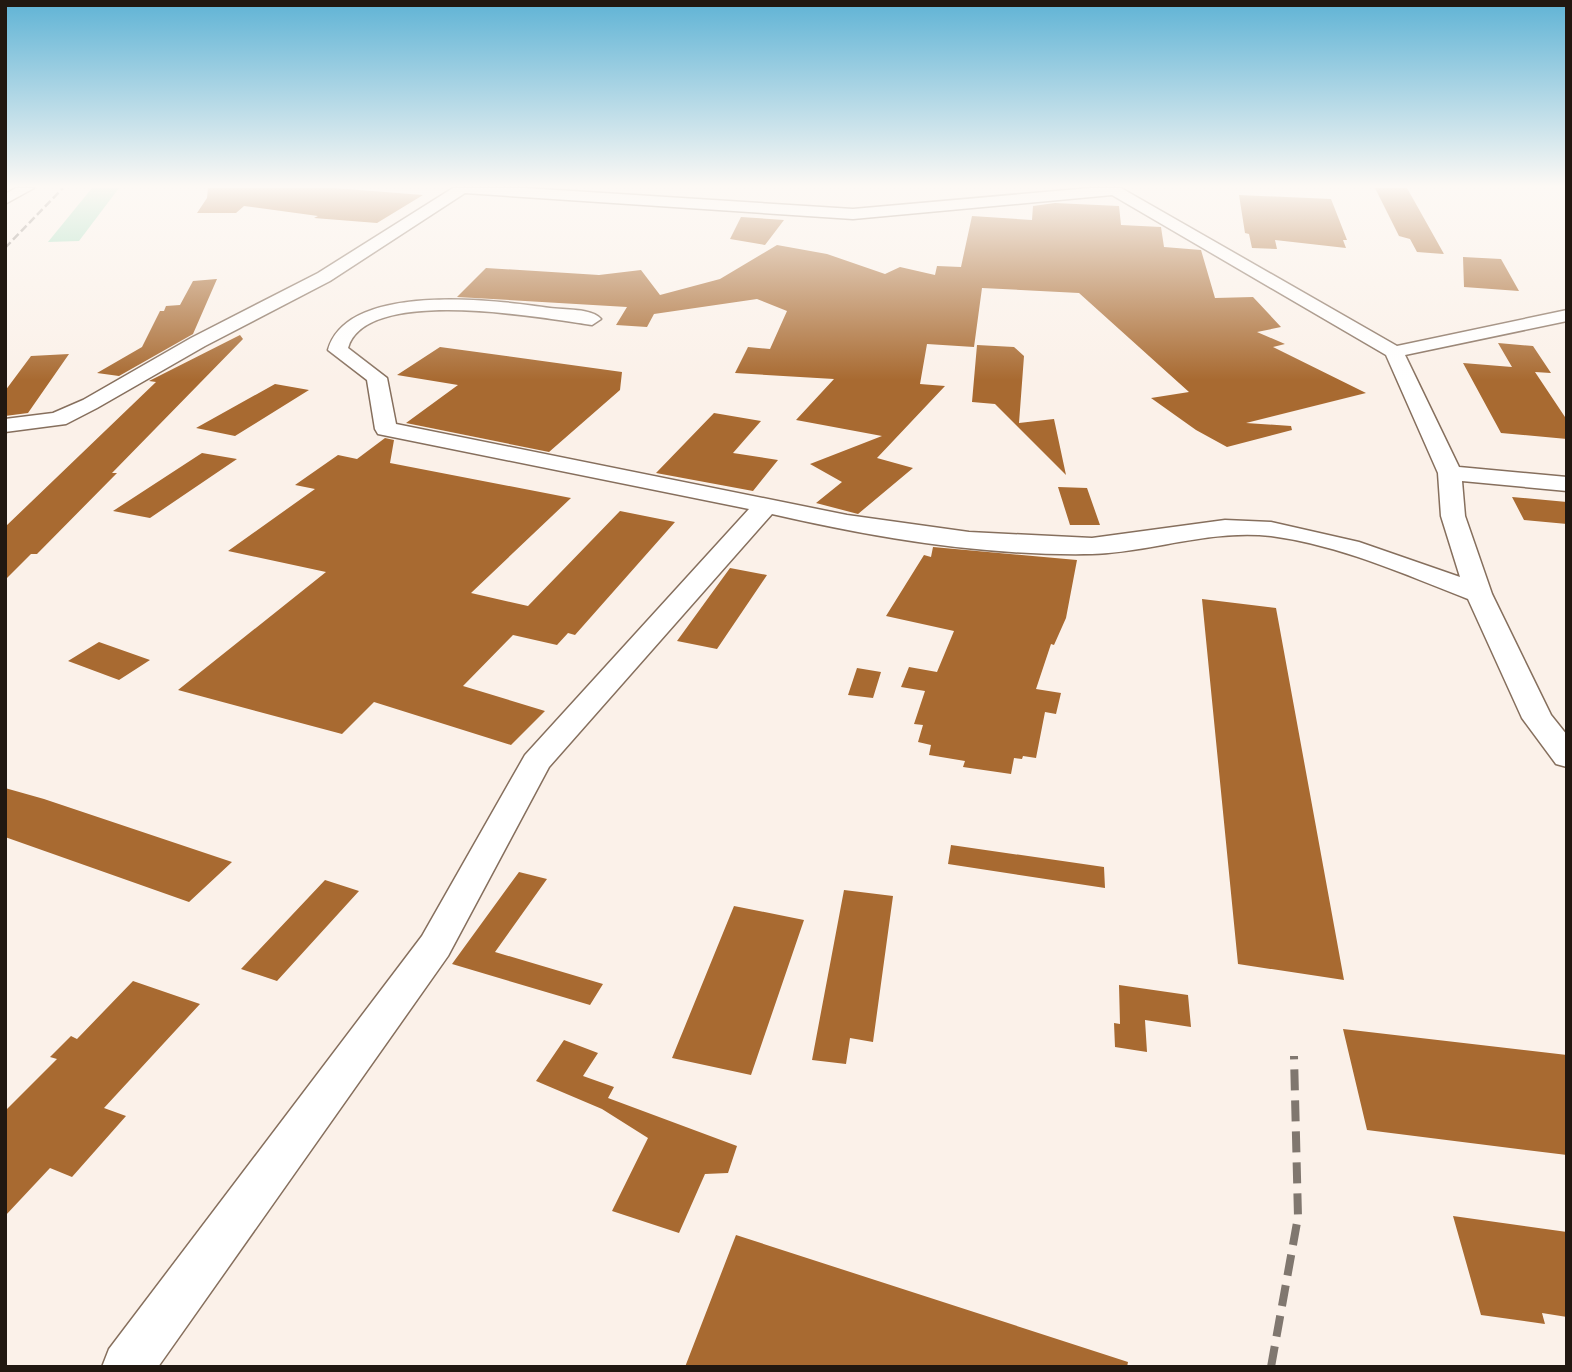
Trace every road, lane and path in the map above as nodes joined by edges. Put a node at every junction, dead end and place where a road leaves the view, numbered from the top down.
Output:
1 (364, 252) edge
2 (1222, 252) edge
3 (1567, 315) edge
4 (592, 319) dead end
5 (1394, 352) junction
6 (5, 426) edge
7 (1450, 472) junction
8 (1567, 484) edge
9 (766, 505) junction
10 (1479, 594) junction
11 (1567, 757) edge
12 (127, 1367) edge

1 - 6 street
2 - 5 street
3 - 5 street
4 - 9 street
5 - 7 street
7 - 8 street
7 - 10 street
9 - 10 street
9 - 12 street
10 - 11 street

